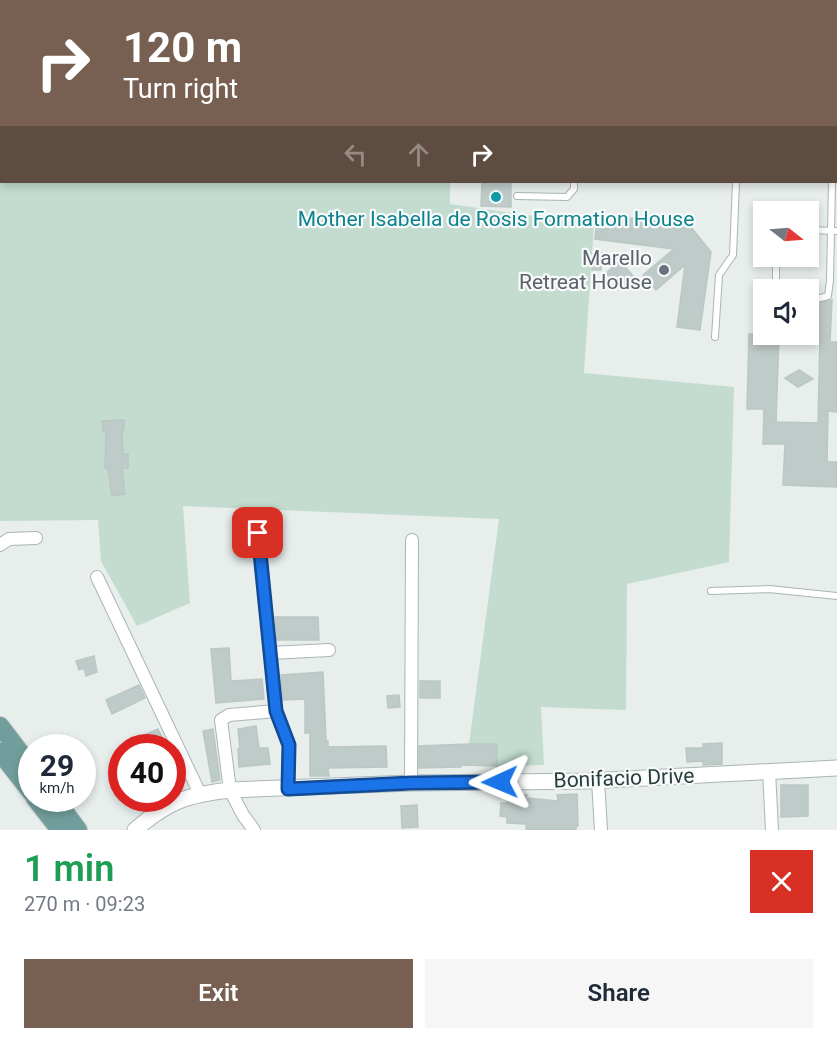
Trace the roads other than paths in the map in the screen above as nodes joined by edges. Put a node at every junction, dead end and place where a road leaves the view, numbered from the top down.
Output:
1 (574, 183) edge
2 (736, 183) edge
3 (832, 183) edge
4 (517, 196) dead end
5 (819, 230) edge
6 (834, 231) edge
7 (819, 298) edge
8 (715, 337) dead end
9 (258, 533) dead end
10 (36, 538) dead end
11 (412, 540) dead end
12 (0, 545) edge
13 (97, 577) dead end
14 (711, 591) dead end
15 (837, 596) edge
16 (329, 650) dead end
17 (270, 653) junction
18 (276, 711) junction
19 (0, 726) edge
20 (18, 750) edge
21 (0, 752) edge
22 (837, 768) edge
23 (769, 771) junction
24 (18, 775) edge
25 (598, 781) junction
26 (411, 783) junction
27 (288, 789) junction
28 (230, 790) junction
29 (200, 794) junction
30 (46, 812) edge
31 (64, 812) edge
32 (60, 830) edge
33 (78, 830) edge
34 (135, 830) edge
35 (254, 830) edge
36 (602, 830) edge
37 (772, 830) edge

1 - 4 lane
2 - 8 lane
3 - 6 lane
5 - 6 lane
6 - 7 lane
9 - 17 street
10 - 12 street
11 - 26 street
13 - 29 street
14 - 15 lane
16 - 17 street
17 - 18 street
18 - 27 street
18 - 28 street
19 - 20 main road
21 - 24 main road
22 - 23 street, Bonifacio Drive
23 - 25 street, Bonifacio Drive
23 - 37 street
25 - 26 street, Bonifacio Drive
25 - 36 street
26 - 27 street, Bonifacio Drive
27 - 28 street, Bonifacio Drive
28 - 29 street, Bonifacio Drive
28 - 35 street
29 - 34 street, Bonifacio Drive
30 - 32 main road
31 - 33 main road

